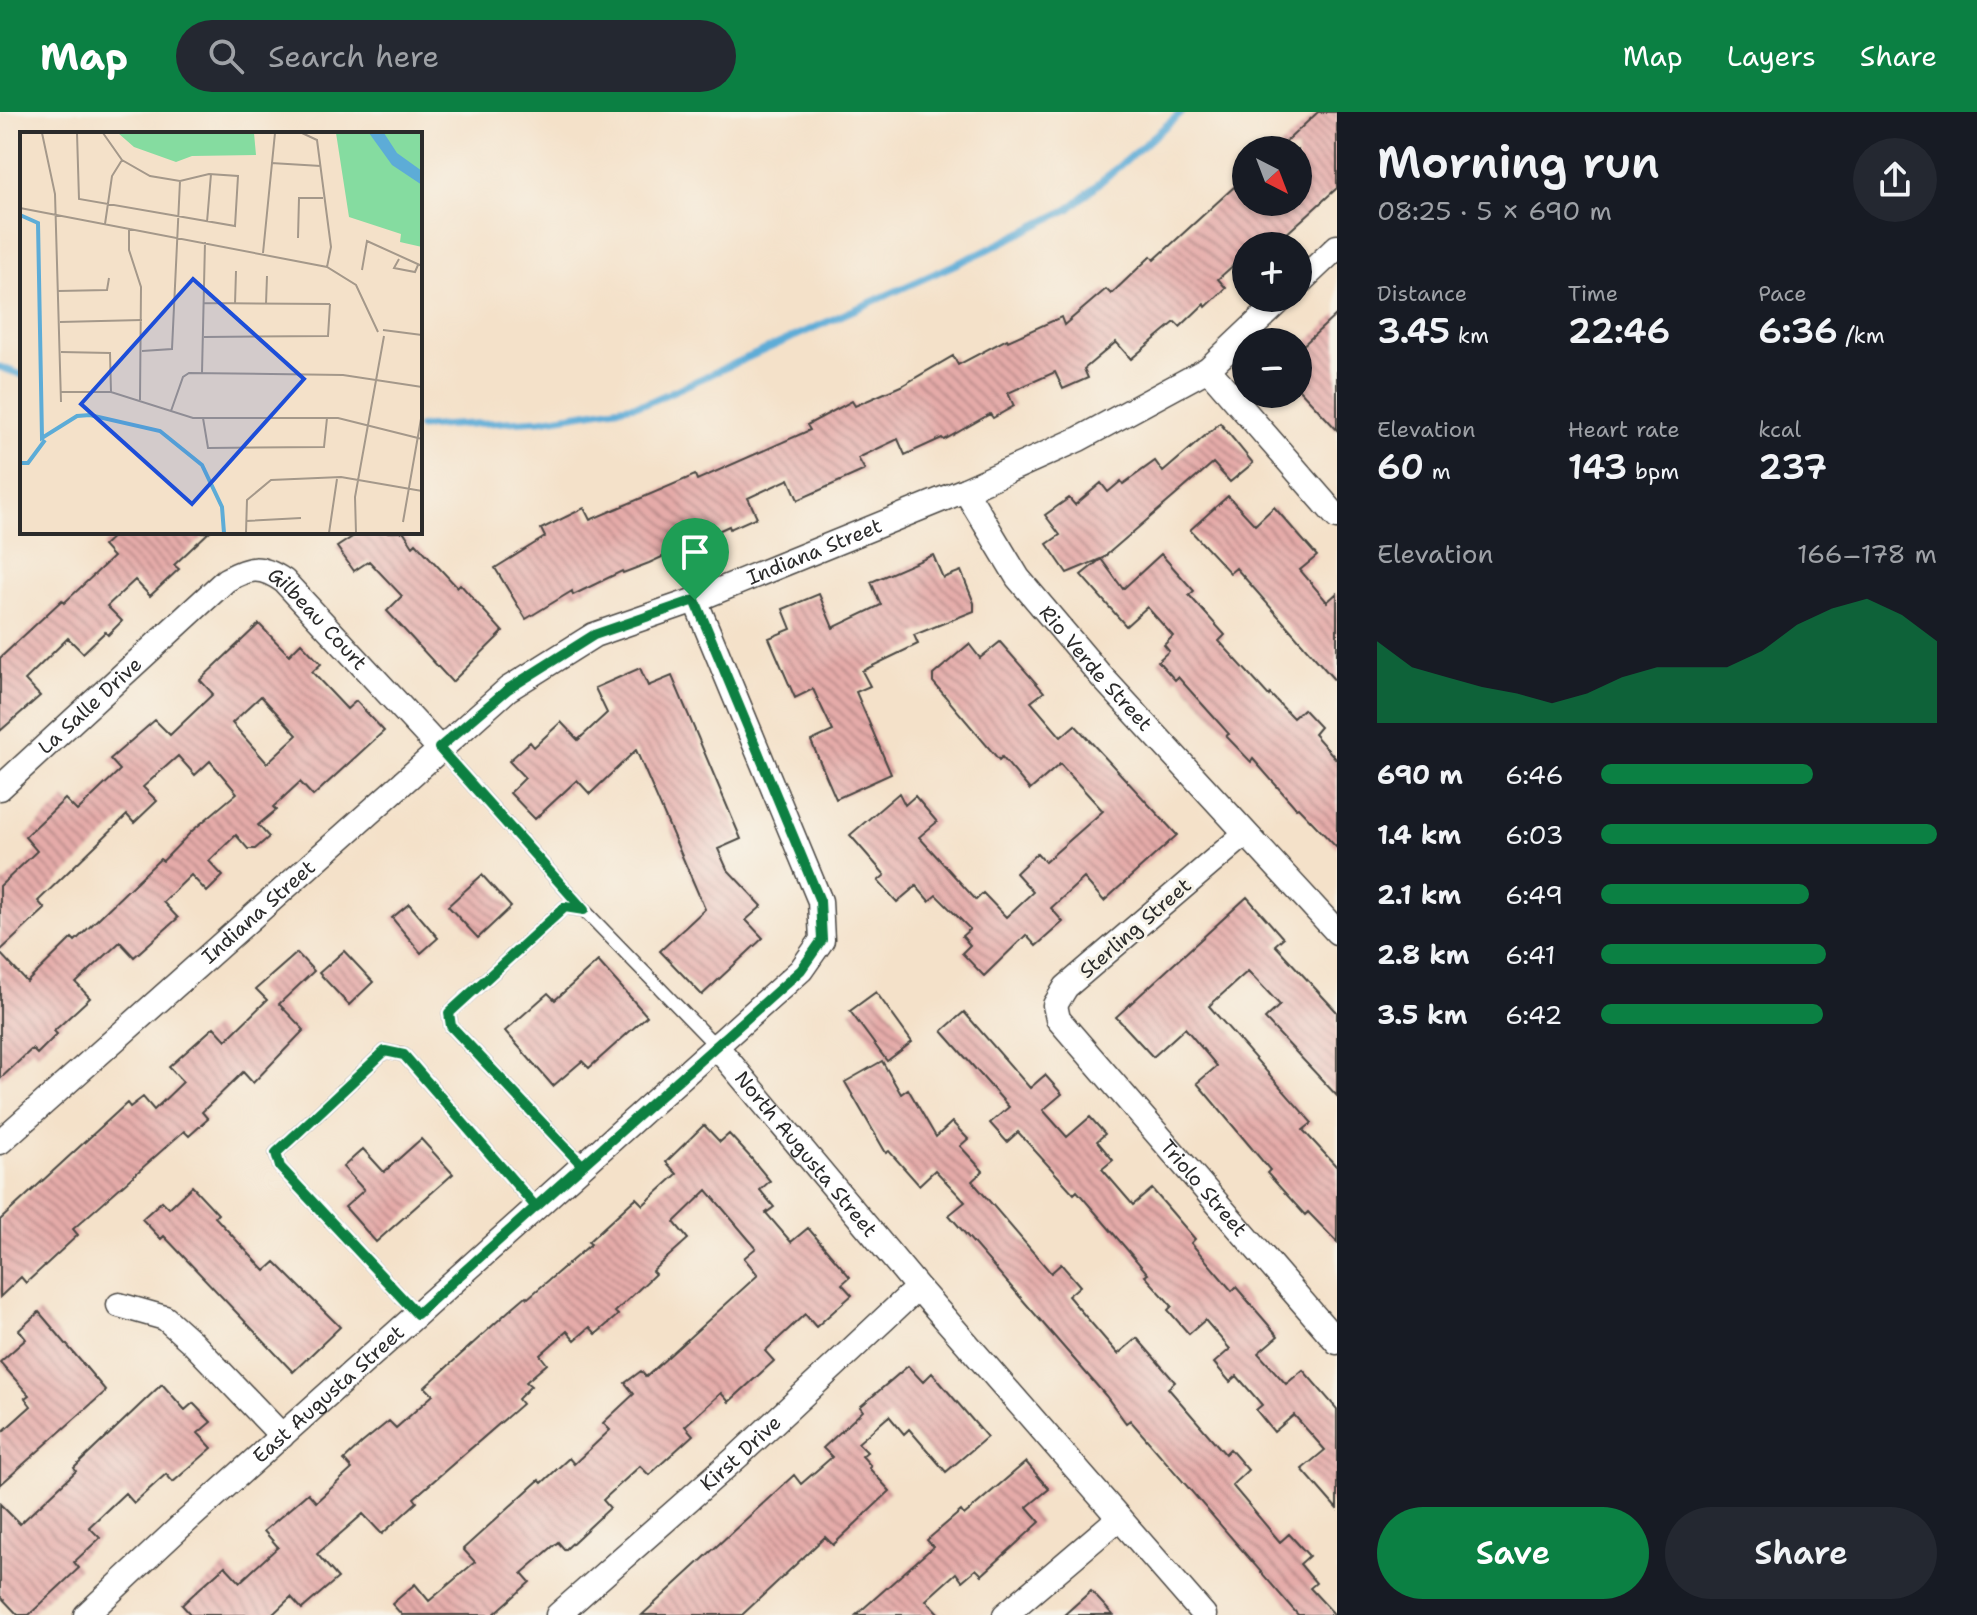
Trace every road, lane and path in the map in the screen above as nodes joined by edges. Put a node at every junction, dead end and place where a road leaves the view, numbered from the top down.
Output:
1 (1337, 247) edge
2 (1312, 271) edge
3 (1268, 312) edge
4 (1208, 369) junction
5 (965, 490) junction
6 (1337, 517) edge
7 (695, 600) junction
8 (180, 622) joint
9 (439, 748) junction
10 (0, 788) edge
11 (1245, 834) junction
12 (584, 910) junction
13 (1337, 932) edge
14 (1071, 1034) joint
15 (715, 1045) junction
16 (0, 1142) edge
17 (582, 1165) junction
18 (536, 1207) junction
19 (920, 1290) junction
20 (119, 1305) dead end
21 (417, 1314) junction
22 (1337, 1342) edge
23 (282, 1436) junction
24 (1119, 1518) junction
25 (86, 1615) edge
26 (558, 1615) edge
27 (1005, 1615) edge
28 (1204, 1615) edge

1 - 2 street
3 - 4 street, Indiana Street
4 - 5 street, Indiana Street
4 - 6 street
5 - 7 street, Indiana Street
5 - 11 street, Rio Verde Street
7 - 9 street, Indiana Street
7 - 15 street
8 - 9 street, Gilbeau Court
8 - 10 street, La Salle Drive
9 - 12 lane
9 - 16 street, Indiana Street
11 - 13 street, Rio Verde Street
11 - 14 street, Sterling Street
12 - 15 lane
12 - 17 lane
14 - 22 street, Triolo Street
15 - 17 street, East Augusta Street
15 - 19 street, North Augusta Street
17 - 18 street, East Augusta Street
18 - 21 street, East Augusta Street
18 - 21 lane
19 - 24 street, North Augusta Street
19 - 26 street, Kirst Drive
20 - 23 street
21 - 23 street, East Augusta Street
23 - 25 street, East Augusta Street
24 - 27 street
24 - 28 street, North Augusta Street

